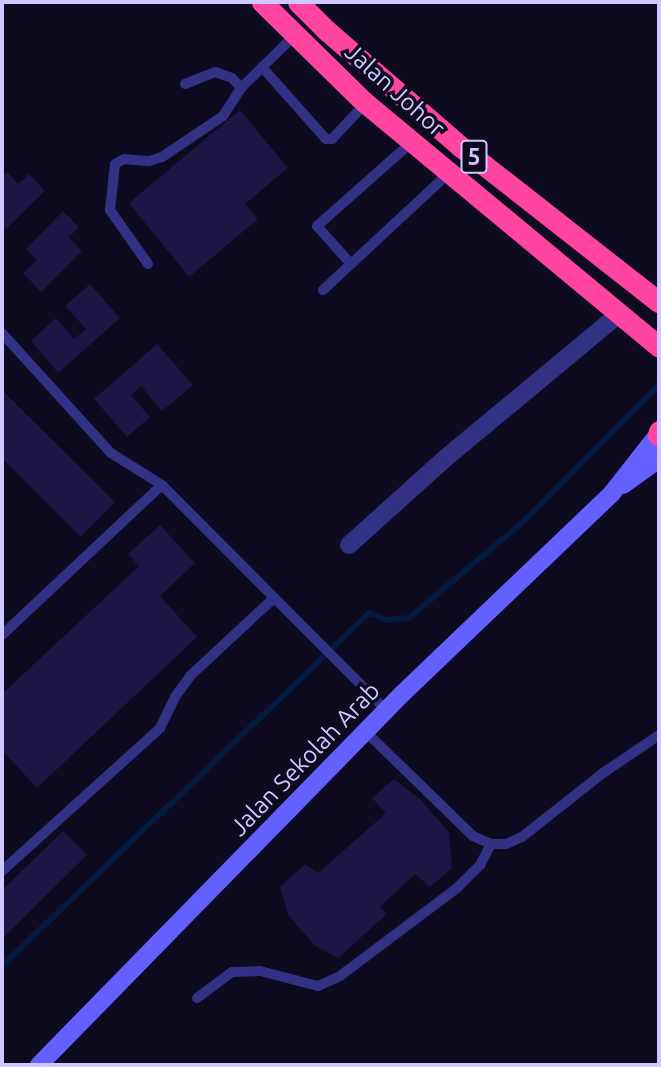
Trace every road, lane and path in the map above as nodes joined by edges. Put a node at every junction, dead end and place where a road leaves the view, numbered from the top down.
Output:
1 (262, 2) edge
2 (298, 2) edge
3 (296, 35) junction
4 (262, 68) junction
5 (185, 85) dead end
6 (241, 88) junction
7 (366, 103) junction
8 (412, 142) junction
9 (449, 173) junction
10 (148, 264) dead end
11 (351, 264) junction
12 (323, 290) dead end
13 (659, 302) edge
14 (619, 314) junction
15 (2, 333) edge
16 (659, 347) edge
17 (659, 433) edge
18 (659, 459) edge
19 (162, 485) junction
20 (612, 492) junction
21 (349, 545) dead end
22 (274, 598) junction
23 (2, 635) edge
24 (387, 711) junction
25 (366, 732) junction
26 (659, 735) edge
27 (491, 844) junction
28 (2, 872) edge
29 (197, 998) dead end
30 (39, 1065) edge

1 - 3 highway, Jalan Johor / 5
2 - 13 highway, Jalan Johor / 5
3 - 4 lane
3 - 7 highway, Jalan Johor / 5
4 - 6 lane
4 - 7 lane
5 - 6 lane
6 - 10 lane
7 - 8 highway, Jalan Johor / 5
8 - 9 highway, Jalan Johor / 5
8 - 11 lane
9 - 11 lane
9 - 14 highway, Jalan Johor / 5
11 - 12 lane
14 - 16 highway, Jalan Johor / 5
14 - 21 street
15 - 19 lane
17 - 20 main road, Jalan Sekolah Arab
18 - 20 main road, Jalan Sekolah Arab
19 - 22 lane
19 - 23 lane
20 - 24 main road, Jalan Sekolah Arab
22 - 24 lane
22 - 28 lane
24 - 25 main road, Jalan Sekolah Arab
25 - 27 lane
25 - 30 main road, Jalan Sekolah Arab
26 - 27 lane
27 - 29 lane

